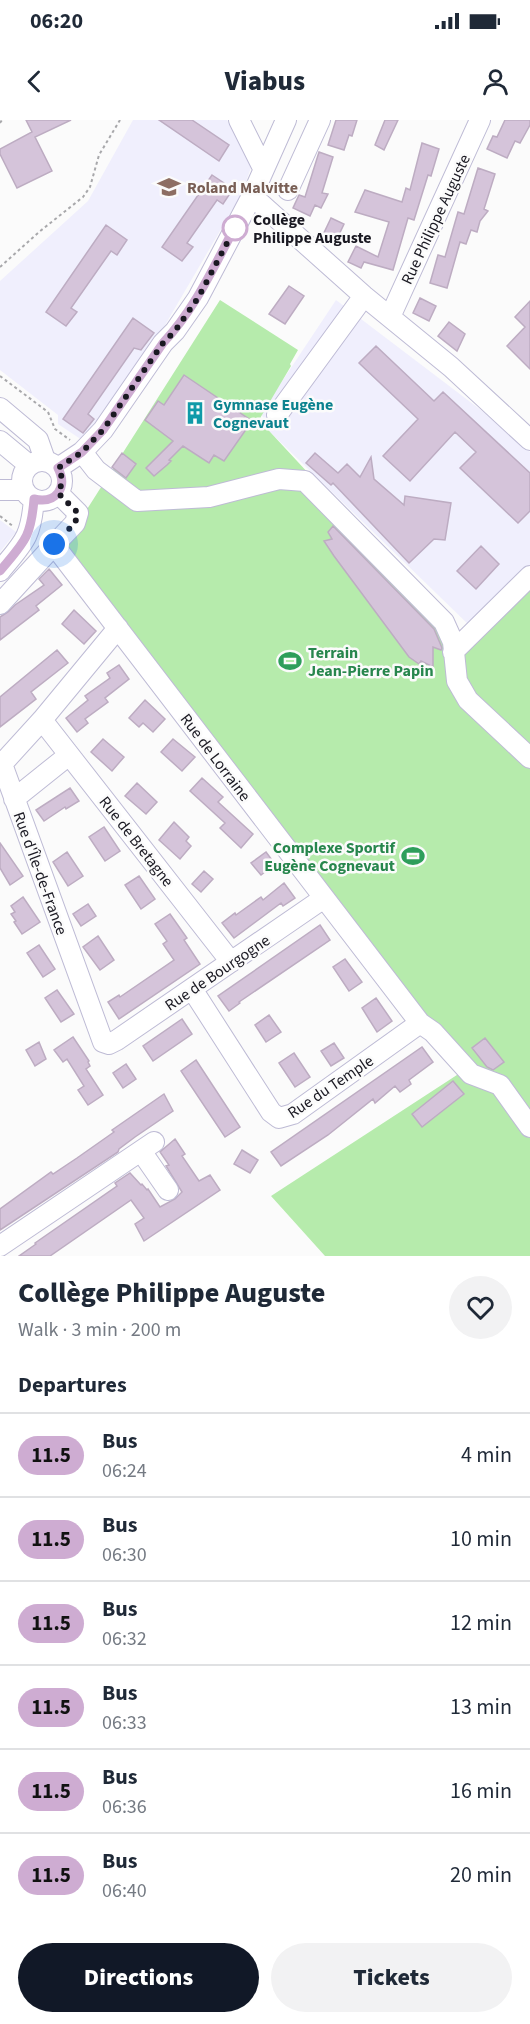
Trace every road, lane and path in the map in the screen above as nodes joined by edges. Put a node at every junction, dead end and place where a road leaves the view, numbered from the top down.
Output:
1 (120, 120) edge
2 (239, 120) edge
3 (286, 120) edge
4 (320, 120) edge
5 (480, 120) edge
6 (263, 168) junction
7 (288, 190) dead end
8 (252, 195) junction
9 (0, 267) edge
10 (364, 296) junction
11 (390, 317) junction
12 (0, 376) edge
13 (0, 408) edge
14 (277, 415) dead end
15 (530, 440) edge
16 (0, 441) edge
17 (86, 448) junction
18 (0, 456) edge
19 (36, 476) junction
20 (0, 490) edge
21 (54, 544) junction
22 (0, 571) edge
23 (530, 576) edge
24 (0, 604) edge
25 (118, 628) junction
26 (453, 652) junction
27 (42, 720) junction
28 (69, 755) junction
29 (530, 758) edge
30 (14, 799) junction
31 (324, 898) junction
32 (231, 962) junction
33 (192, 989) junction
34 (420, 1023) junction
35 (109, 1044) joint
36 (530, 1127) edge
37 (168, 1190) dead end
38 (0, 1246) edge

1 - 9 path
2 - 6 street
3 - 6 street
4 - 7 street
5 - 11 street, Rue Philippe Auguste
6 - 8 street
8 - 10 street
8 - 17 street
10 - 11 street
10 - 14 street
11 - 15 street
12 - 17 path
13 - 19 street
16 - 19 street
17 - 19 street
17 - 26 street
18 - 19 street
19 - 20 street
19 - 21 street
19 - 22 street
21 - 24 street
21 - 25 street, Rue de Lorraine
23 - 26 street
25 - 27 street, Rue d'Île-de-France
25 - 31 street, Rue de Lorraine
26 - 29 street
27 - 28 street, Rue de Bretagne
27 - 30 street, Rue d'Île-de-France
28 - 30 street
28 - 32 street, Rue de Bretagne
30 - 35 street, Rue d'Île-de-France
31 - 32 street, Rue de Bourgogne
31 - 34 street, Rue de Lorraine
32 - 33 street, Rue de Bourgogne
33 - 34 street, Rue du Temple
33 - 35 street, Rue de Bourgogne
34 - 36 street, Rue de Lorraine
37 - 38 street

